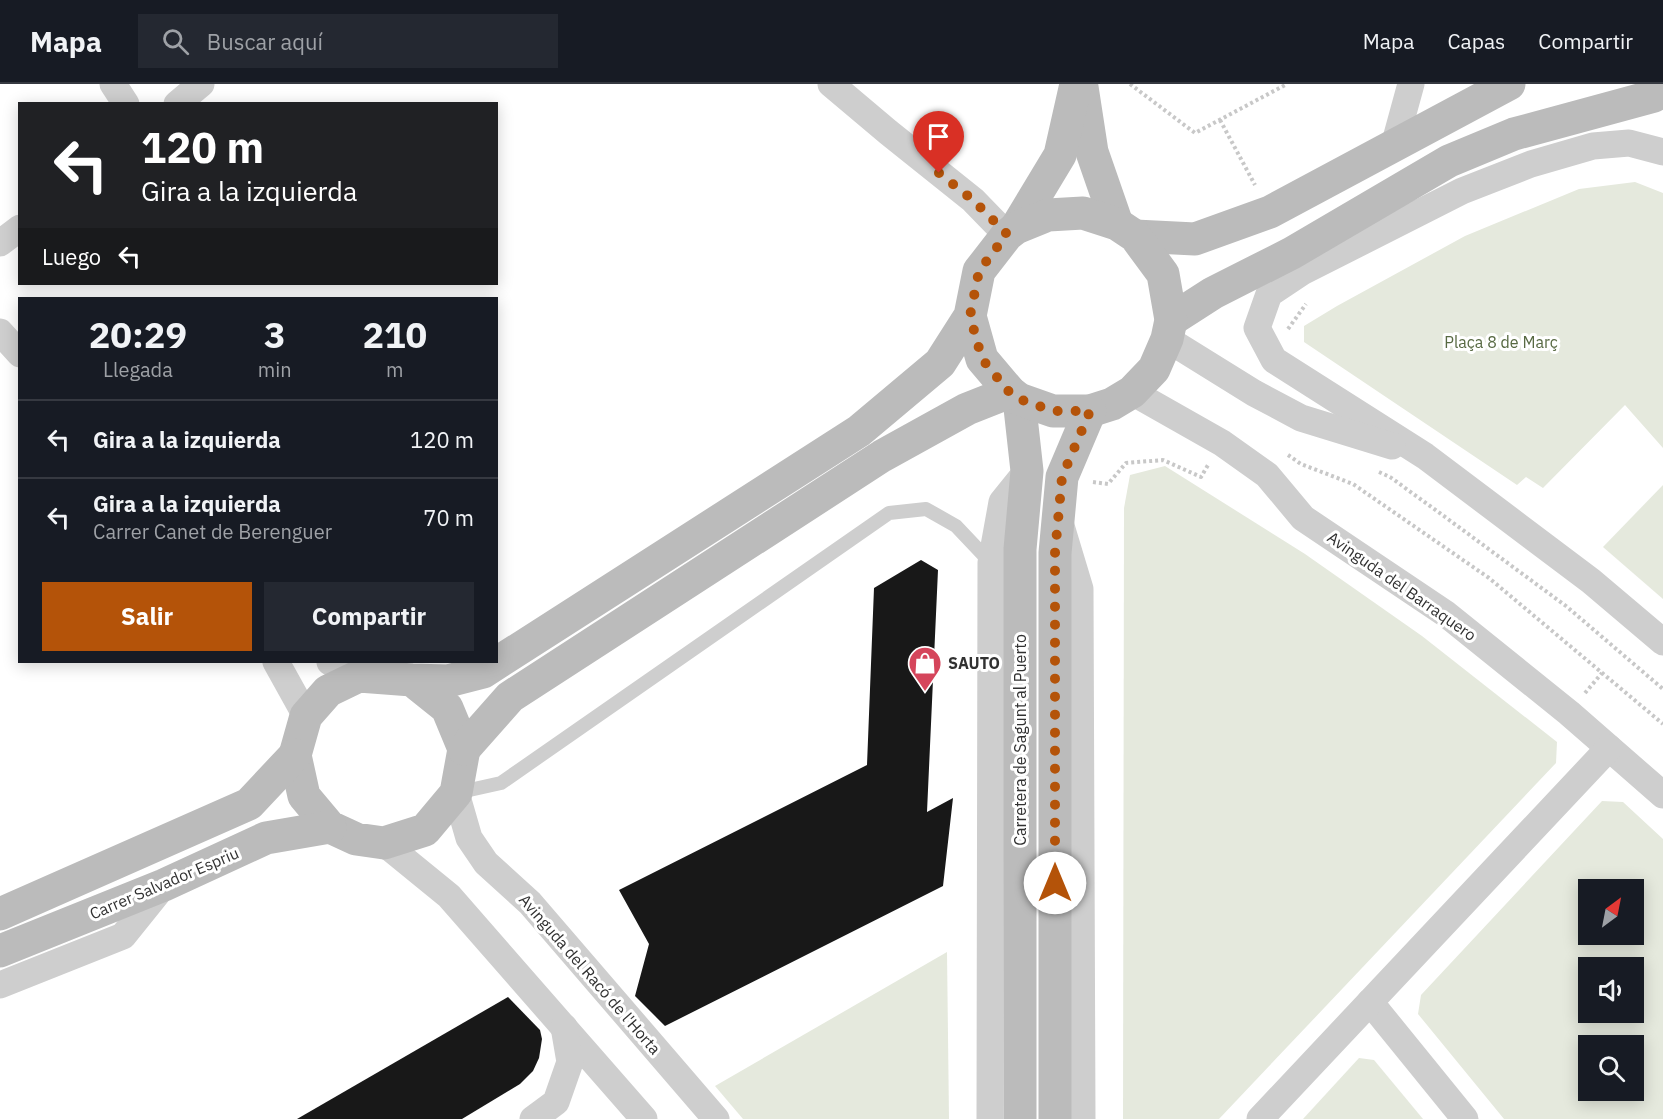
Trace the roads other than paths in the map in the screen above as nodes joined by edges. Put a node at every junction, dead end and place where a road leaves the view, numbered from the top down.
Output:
1 (112, 84) edge
2 (201, 84) edge
3 (831, 84) edge
4 (1076, 84) edge
5 (1082, 84) edge
6 (1411, 84) edge
7 (1509, 84) edge
8 (1653, 94) edge
9 (125, 102) edge
10 (179, 102) edge
11 (1394, 146) junction
12 (1663, 152) edge
13 (18, 230) edge
14 (1126, 230) junction
15 (1012, 231) junction
16 (0, 243) edge
17 (970, 316) junction
18 (1169, 329) junction
19 (0, 332) edge
20 (18, 352) edge
21 (1132, 392) junction
22 (1014, 396) junction
23 (1090, 411) junction
24 (1425, 456) junction
25 (1027, 471) junction
26 (1058, 517) junction
27 (990, 563) junction
28 (1663, 642) edge
29 (498, 662) edge
30 (277, 663) edge
31 (332, 663) edge
32 (497, 663) edge
33 (359, 676) junction
34 (412, 680) junction
35 (306, 716) junction
36 (1609, 748) junction
37 (464, 749) junction
38 (295, 755) junction
39 (456, 794) junction
40 (1663, 795) edge
41 (330, 827) junction
42 (384, 843) junction
43 (164, 885) junction
44 (0, 914) edge
45 (0, 951) edge
46 (0, 985) edge
47 (1370, 1002) junction
48 (564, 1027) junction
49 (533, 1119) edge
50 (645, 1119) edge
51 (716, 1119) edge
52 (990, 1119) edge
53 (1020, 1119) edge
54 (1055, 1119) edge
55 (1082, 1119) edge
56 (1260, 1119) edge
57 (1465, 1119) edge

1 - 9 street
2 - 10 street
3 - 15 street
4 - 15 street
5 - 14 street
6 - 11 street
7 - 11 street
8 - 18 street
11 - 14 street
12 - 24 street
13 - 16 street
14 - 15 street
14 - 18 street
15 - 17 street
17 - 22 street
17 - 29 street
18 - 21 street
18 - 24 street
19 - 20 street
21 - 23 street
21 - 36 street, Avinguda del Barraquero
22 - 23 street
22 - 25 street, Carretera de Sagunt al Puerto
22 - 37 street
23 - 26 street
24 - 28 street
25 - 27 street
25 - 53 street, Carretera de Sagunt al Puerto
26 - 54 street
26 - 55 street
27 - 39 lane
27 - 52 street
30 - 35 street
31 - 33 street
32 - 34 street
33 - 34 street
33 - 35 street
34 - 37 street
35 - 38 street
36 - 40 street, Avinguda del Barraquero
36 - 47 street
37 - 39 street
38 - 41 street
38 - 44 street
39 - 42 street
39 - 51 street, Avinguda del Racó de l'Horta
41 - 42 street
41 - 43 street, Carrer Salvador Espriu
42 - 48 street
43 - 45 street, Carrer Salvador Espriu
43 - 46 street
47 - 56 street
47 - 57 street
48 - 49 street
48 - 50 street

